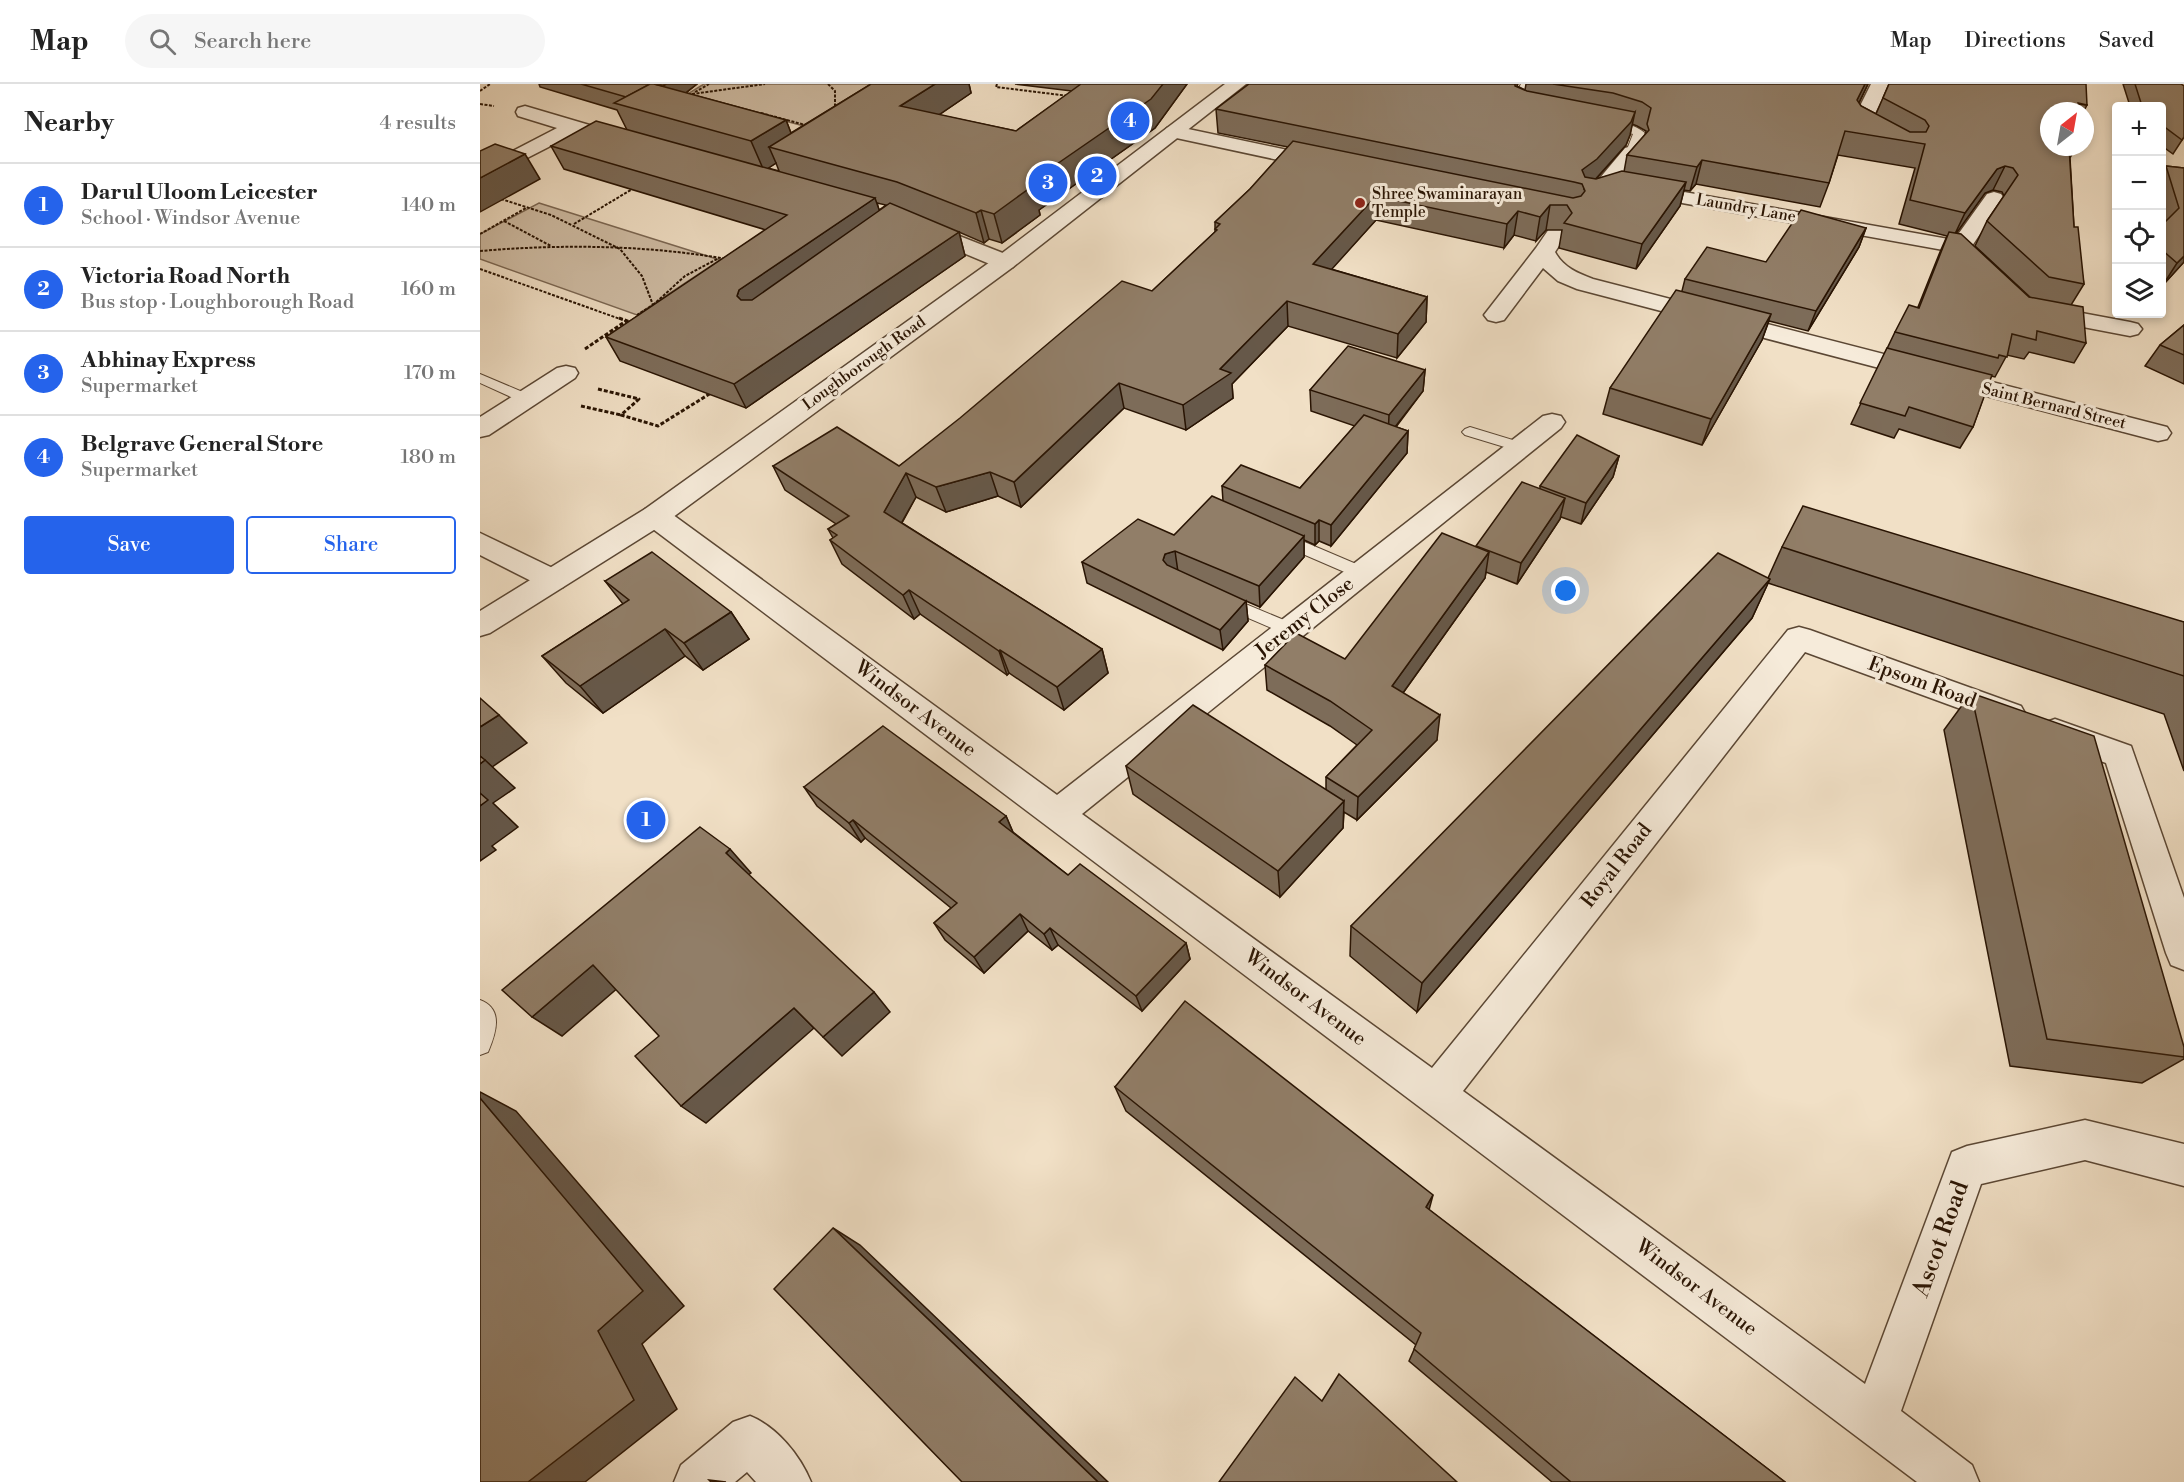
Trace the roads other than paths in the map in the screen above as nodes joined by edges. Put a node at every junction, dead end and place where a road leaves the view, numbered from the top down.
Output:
1 (1237, 84) edge
2 (1526, 84) edge
3 (1880, 84) edge
4 (1533, 110) edge
5 (525, 112) dead end
6 (1598, 121) edge
7 (573, 127) junction
8 (1174, 132) junction
9 (1897, 145) edge
10 (640, 146) edge
11 (1632, 152) joint
12 (1348, 168) edge
13 (480, 176) edge
14 (1601, 189) junction
15 (1995, 198) edge
16 (1546, 209) edge
17 (1569, 214) junction
18 (898, 217) edge
19 (1960, 247) junction
20 (1544, 252) junction
21 (1005, 262) junction
22 (1977, 263) edge
23 (2018, 302) edge
24 (1496, 315) dead end
25 (2130, 329) dead end
26 (561, 376) road end
27 (480, 378) edge
28 (526, 399) junction
29 (1552, 422) dead end
30 (480, 429) edge
31 (1470, 432) dead end
32 (2158, 433) dead end
33 (1521, 447) junction
34 (655, 516) junction
35 (1266, 532) edge
36 (480, 543) edge
37 (1362, 573) junction
38 (553, 580) junction
39 (1208, 594) edge
40 (480, 625) edge
41 (1290, 630) junction
42 (1799, 638) joint
43 (1057, 814) junction
44 (2184, 953) edge
45 (480, 1010) edge
46 (480, 1044) edge
47 (1436, 1095) junction
48 (2184, 1165) edge
49 (1875, 1420) junction
50 (698, 1482) edge
51 (787, 1482) edge
52 (1955, 1482) edge

1 - 8 street, Loughborough Road
2 - 4 lane
3 - 9 street
5 - 7 street
6 - 11 lane
7 - 10 street
7 - 13 street
8 - 12 street
8 - 21 street, Loughborough Road
11 - 14 street
14 - 17 street
14 - 19 street, Laundry Lane
15 - 19 street
16 - 17 street
17 - 20 street
18 - 21 street
19 - 22 street
20 - 24 street
20 - 32 street, Saint Bernard Street
21 - 34 street, Loughborough Road
23 - 25 street
26 - 28 street
27 - 28 lane
28 - 30 street
29 - 33 street, Jeremy Close
31 - 33 lane
33 - 37 street, Jeremy Close
34 - 38 street, Loughborough Road
34 - 43 street, Windsor Avenue
35 - 37 lane
36 - 38 street
37 - 41 street, Jeremy Close
38 - 40 street, Loughborough Road
39 - 41 lane
41 - 43 street, Jeremy Close
42 - 44 street, Epsom Road
42 - 47 street, Royal Road
43 - 47 street, Windsor Avenue
45 - 46 lane
47 - 49 street, Windsor Avenue
48 - 49 street, Ascot Road
49 - 52 street, Windsor Avenue
50 - 51 street

